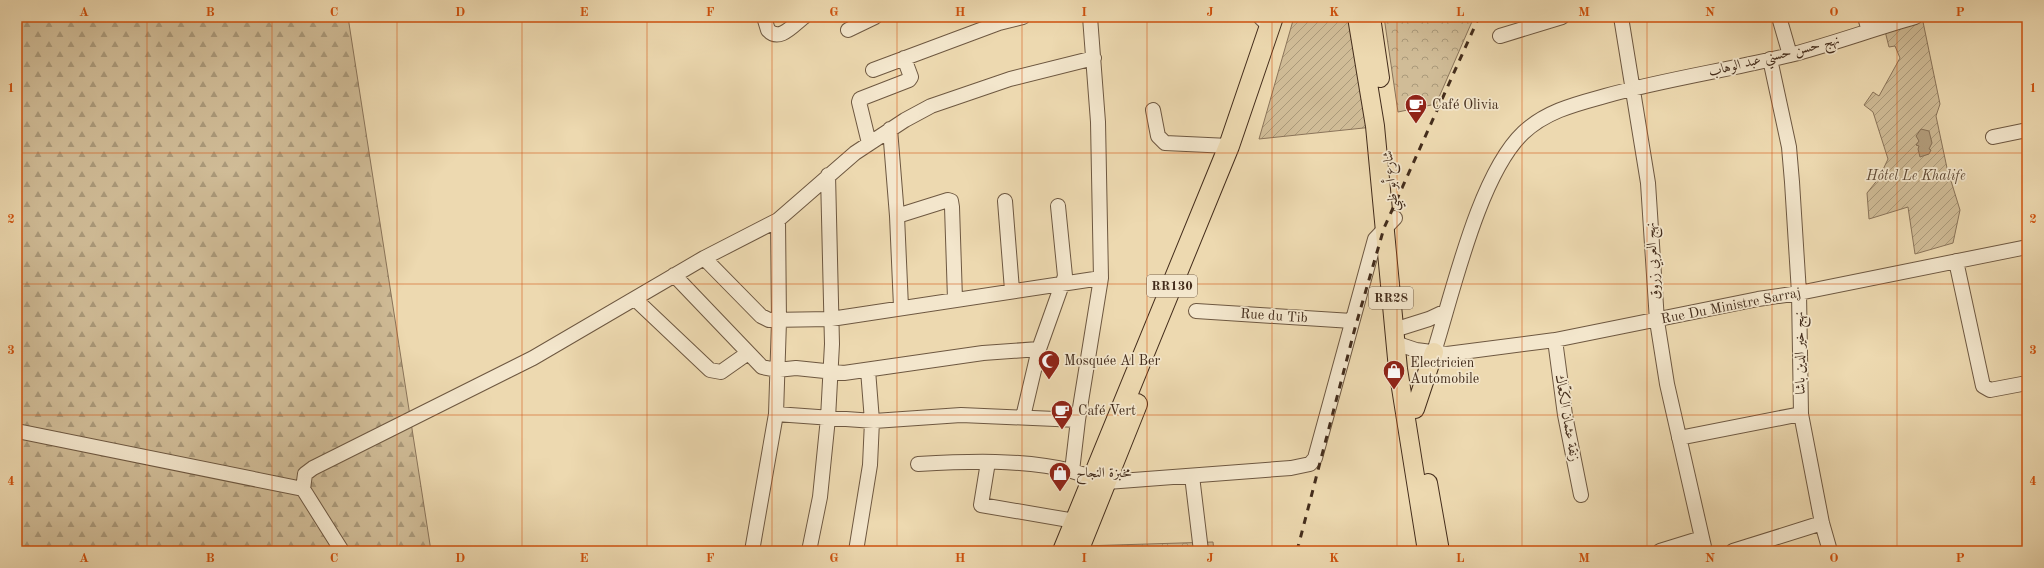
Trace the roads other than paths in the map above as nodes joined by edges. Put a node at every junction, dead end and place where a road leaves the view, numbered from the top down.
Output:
1 (764, 17) edge
2 (804, 17) edge
3 (875, 17) edge
4 (1023, 17) edge
5 (1090, 17) edge
6 (1357, 17) edge
7 (1371, 17) edge
8 (1562, 17) edge
9 (1620, 17) edge
10 (1779, 17) edge
11 (1915, 17) edge
12 (1272, 20) edge
13 (1867, 24) edge
14 (848, 30) dead end
15 (1500, 36) dead end
16 (1790, 55) junction
17 (904, 58) junction
18 (1094, 58) junction
19 (1770, 59) junction
20 (873, 70) dead end
21 (1632, 88) junction
22 (1153, 110) dead end
23 (890, 130) junction
24 (2027, 130) edge
25 (1993, 137) dead end
26 (869, 143) junction
27 (1229, 146) junction
28 (828, 175) junction
29 (1006, 201) dead end
30 (1058, 206) dead end
31 (898, 216) junction
32 (778, 220) junction
33 (1389, 223) junction
34 (2027, 247) edge
35 (704, 258) junction
36 (1956, 261) junction
37 (674, 275) junction
38 (1101, 278) junction
39 (1063, 283) junction
40 (1012, 290) junction
41 (1799, 293) junction
42 (635, 299) junction
43 (955, 299) junction
44 (901, 308) junction
45 (1196, 310) dead end
46 (1446, 311) junction
47 (832, 318) junction
48 (779, 320) junction
49 (1352, 321) junction
50 (1657, 321) junction
51 (1400, 336) junction
52 (1555, 340) junction
53 (1039, 349) junction
54 (1434, 352) junction
55 (748, 353) junction
56 (777, 370) junction
57 (868, 370) junction
58 (830, 372) junction
59 (2027, 383) edge
60 (1415, 409) junction
61 (776, 414) junction
62 (1801, 414) junction
63 (1023, 417) junction
64 (828, 418) junction
65 (1078, 420) junction
66 (872, 421) junction
67 (17, 431) edge
68 (1679, 438) junction
69 (988, 462) junction
70 (918, 464) dead end
71 (1072, 471) junction
72 (1192, 476) junction
73 (1099, 479) junction
74 (303, 489) junction
75 (1581, 495) dead end
76 (1075, 521) junction
77 (1822, 523) junction
78 (1704, 544) edge
79 (342, 551) edge
80 (752, 551) edge
81 (808, 551) edge
82 (856, 551) edge
83 (1063, 551) edge
84 (1078, 551) edge
85 (1201, 551) edge
86 (1427, 551) edge
87 (1440, 551) edge
88 (1660, 551) edge
89 (1733, 551) edge
90 (1830, 551) edge

1 - 2 street
3 - 14 street
4 - 17 street
5 - 18 street
6 - 33 main road, شارع أبو ظبي / RR28
7 - 33 main road, شارع أبو ظبي / RR28
8 - 15 street
9 - 21 street, نهج العربي زروق
10 - 16 street
11 - 13 street, نهج حسن حسني عبد الوهاب
12 - 27 highway, RR130
12 - 73 highway, RR130
13 - 16 street, نهج حسن حسني عبد الوهاب
16 - 19 street, نهج حسن حسني عبد الوهاب
17 - 20 street
17 - 26 street
18 - 23 street
18 - 38 street
19 - 21 street, نهج حسن حسني عبد الوهاب
19 - 41 street, نهج خير الدين باشا
21 - 46 street, نهج حسن حسني عبد الوهاب
21 - 50 street, نهج العربي زروق
22 - 27 street
23 - 26 street
23 - 31 street
24 - 25 street
26 - 28 street
27 - 73 highway, RR130
28 - 32 street
28 - 47 street
29 - 40 street
30 - 39 street
31 - 43 street
31 - 44 street
32 - 35 street
32 - 48 street
33 - 49 street
33 - 51 main road, شارع أبو ظبي / RR28
34 - 36 street, Rue Du Ministre Sarraj
35 - 37 street
35 - 48 street
36 - 41 street, Rue Du Ministre Sarraj
36 - 59 street
37 - 42 street
37 - 55 street
38 - 39 street
38 - 65 street
39 - 40 street
39 - 53 street
40 - 43 street
41 - 50 street, Rue Du Ministre Sarraj
41 - 62 street, نهج خير الدين باشا
42 - 55 street
42 - 74 street
43 - 44 street
44 - 47 street
45 - 49 street, Rue du Tib
46 - 51 street
46 - 54 street, نهج حسن حسني عبد الوهاب
47 - 48 street
47 - 58 street
48 - 56 street
49 - 72 street
50 - 52 street, Rue Du Ministre Sarraj
50 - 68 street, نهج العربي زروق
51 - 54 street, Rue Du Ministre Sarraj
51 - 60 main road, شارع أبو ظبي / RR28
51 - 86 main road, شارع أبو ظبي / RR28
52 - 54 street, Rue Du Ministre Sarraj
52 - 75 street, زنقة عثمان الكعّاك
53 - 57 street
53 - 63 street
54 - 60 main road
55 - 56 street
56 - 58 street
56 - 61 street
57 - 58 street
57 - 66 street
58 - 64 street
60 - 87 main road, شارع أبو ظبي / RR28
61 - 64 street
61 - 80 street
62 - 68 street
62 - 77 street, نهج خير الدين باشا
63 - 65 street
63 - 66 street
64 - 66 street
64 - 81 street
65 - 71 street
66 - 82 street
67 - 74 street
68 - 78 street, نهج العربي زروق
69 - 70 street
69 - 71 street
69 - 76 street
71 - 73 street
72 - 73 street
72 - 85 street
73 - 76 highway, RR130
73 - 84 highway, RR130
74 - 79 street
76 - 83 highway, RR130
77 - 89 street
77 - 90 street, نهج خير الدين باشا
78 - 88 street

